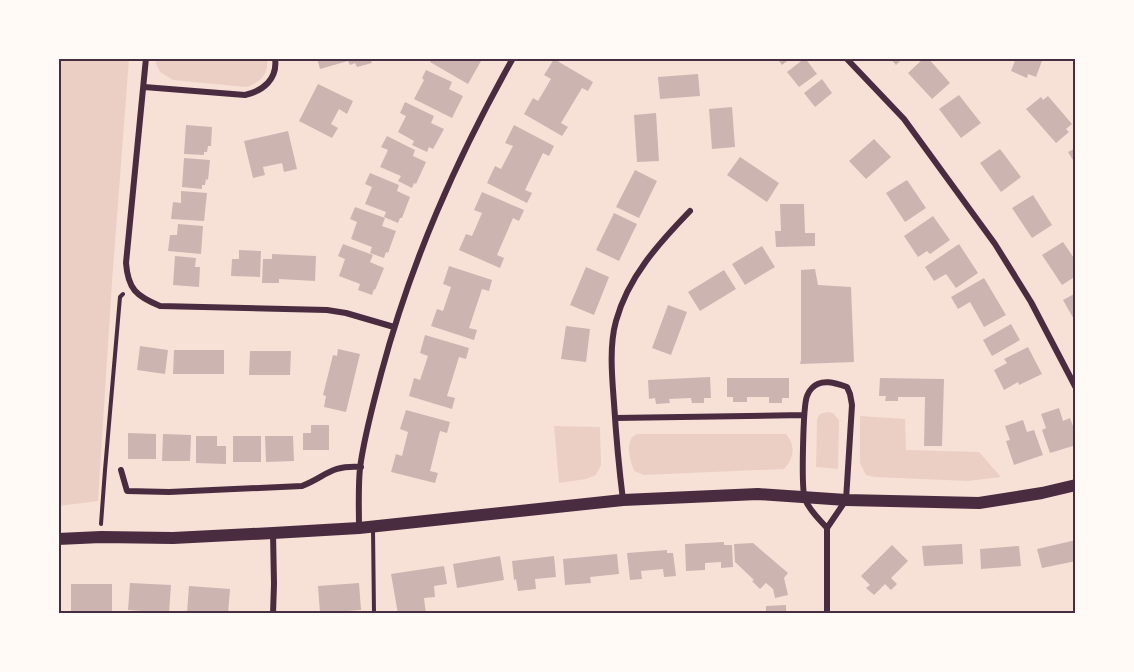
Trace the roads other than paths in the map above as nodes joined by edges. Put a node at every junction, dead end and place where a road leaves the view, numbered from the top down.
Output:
1 (146, 58) edge
2 (275, 58) edge
3 (513, 58) edge
4 (846, 58) edge
5 (144, 87) junction
6 (690, 211) dead end
7 (394, 327) junction
8 (1076, 388) edge
9 (804, 416) junction
10 (615, 418) junction
11 (360, 467) junction
12 (121, 470) dead end
13 (1076, 485) edge
14 (804, 497) junction
15 (623, 500) junction
16 (846, 500) junction
17 (373, 526) junction
18 (359, 528) junction
19 (827, 528) junction
20 (273, 533) junction
21 (58, 538) edge
22 (273, 614) edge
23 (374, 614) edge
24 (827, 614) edge

1 - 5 street
2 - 5 street
3 - 7 street
4 - 8 street
5 - 7 street
6 - 10 street
7 - 11 street
9 - 10 street
9 - 14 street
9 - 16 street
10 - 15 street
11 - 12 street
11 - 18 street
13 - 16 main road
14 - 15 main road
14 - 16 main road
14 - 19 street
15 - 17 main road
16 - 19 street
17 - 18 main road
17 - 23 lane
18 - 20 main road
19 - 24 street
20 - 21 main road
20 - 22 street

